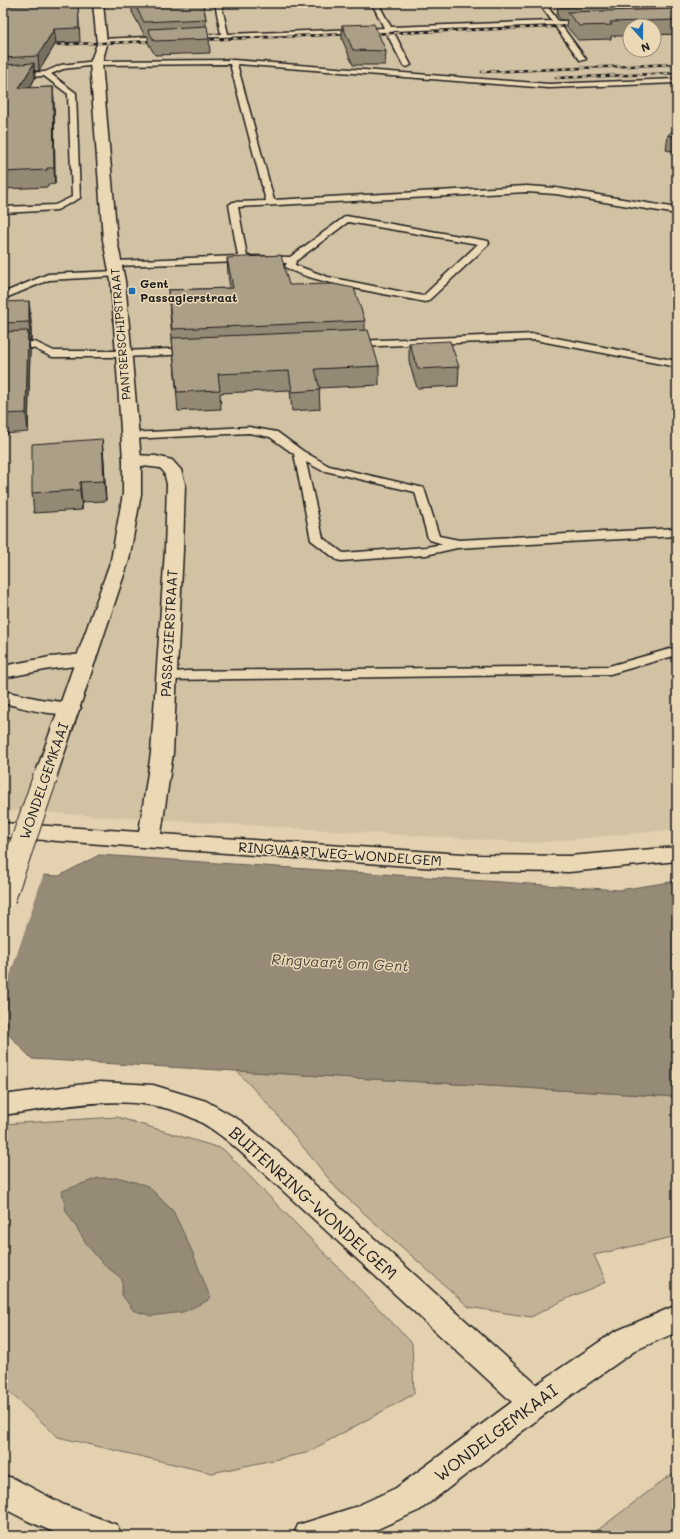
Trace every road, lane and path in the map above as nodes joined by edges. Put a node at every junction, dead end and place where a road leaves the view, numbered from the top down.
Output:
1 (98, 3) edge
2 (218, 3) edge
3 (375, 3) edge
4 (542, 3) edge
5 (594, 22) edge
6 (556, 23) junction
7 (388, 30) junction
8 (226, 36) junction
9 (172, 38) edge
10 (180, 38) edge
11 (102, 41) junction
12 (582, 58) dead end
13 (233, 62) junction
14 (96, 63) junction
15 (406, 65) dead end
16 (46, 74) junction
17 (3, 76) edge
18 (677, 81) edge
19 (271, 203) junction
20 (3, 210) edge
21 (677, 211) edge
22 (243, 259) junction
23 (292, 260) junction
24 (116, 269) junction
25 (3, 296) edge
26 (341, 345) edge
27 (3, 346) edge
28 (201, 351) edge
29 (124, 354) junction
30 (677, 364) edge
31 (130, 436) junction
32 (299, 453) junction
33 (132, 460) junction
34 (677, 532) edge
35 (457, 544) junction
36 (677, 651) edge
37 (86, 660) junction
38 (3, 672) edge
39 (167, 676) junction
40 (3, 698) edge
41 (70, 708) junction
42 (3, 830) edge
43 (149, 840) junction
44 (677, 854) edge
45 (3, 900) edge
46 (3, 1105) edge
47 (677, 1318) edge
48 (535, 1403) junction
49 (3, 1490) edge
50 (106, 1536) edge
51 (310, 1536) edge

1 - 11 main road, PANTSERSCHIPSTRAAT
2 - 8 lane
3 - 7 lane
4 - 6 lane
5 - 6 lane
6 - 7 lane
6 - 12 lane
7 - 8 lane
7 - 15 lane
8 - 10 lane
9 - 11 lane
11 - 14 main road, PANTSERSCHIPSTRAAT
13 - 14 lane
13 - 18 lane
13 - 19 lane
14 - 16 lane
14 - 24 main road, PANTSERSCHIPSTRAAT
16 - 17 lane
16 - 20 lane
19 - 21 lane
19 - 22 lane
22 - 23 lane
22 - 24 lane
23 - 23 lane
24 - 25 lane
24 - 29 main road, PANTSERSCHIPSTRAAT
26 - 30 lane
27 - 29 lane
28 - 29 lane
29 - 31 main road, PANTSERSCHIPSTRAAT
31 - 32 lane
31 - 33 main road, PANTSERSCHIPSTRAAT
32 - 35 lane
32 - 35 lane
33 - 37 main road, PANTSERSCHIPSTRAAT
33 - 39 main road, PASSAGIERSTRAAT
34 - 35 lane
36 - 39 lane
37 - 38 main road
37 - 41 main road, WONDELGEMKAAI
39 - 43 main road, PASSAGIERSTRAAT
40 - 41 main road, WONDELGEMKAAI
41 - 45 main road, WONDELGEMKAAI, bridge
42 - 43 main road, RINGVAARTWEG-WONDELGEM
43 - 44 main road, RINGVAARTWEG-WONDELGEM
46 - 48 main road, BUITENRING-WONDELGEM
47 - 48 main road, WONDELGEMKAAI
48 - 51 main road, WONDELGEMKAAI
49 - 50 main road

